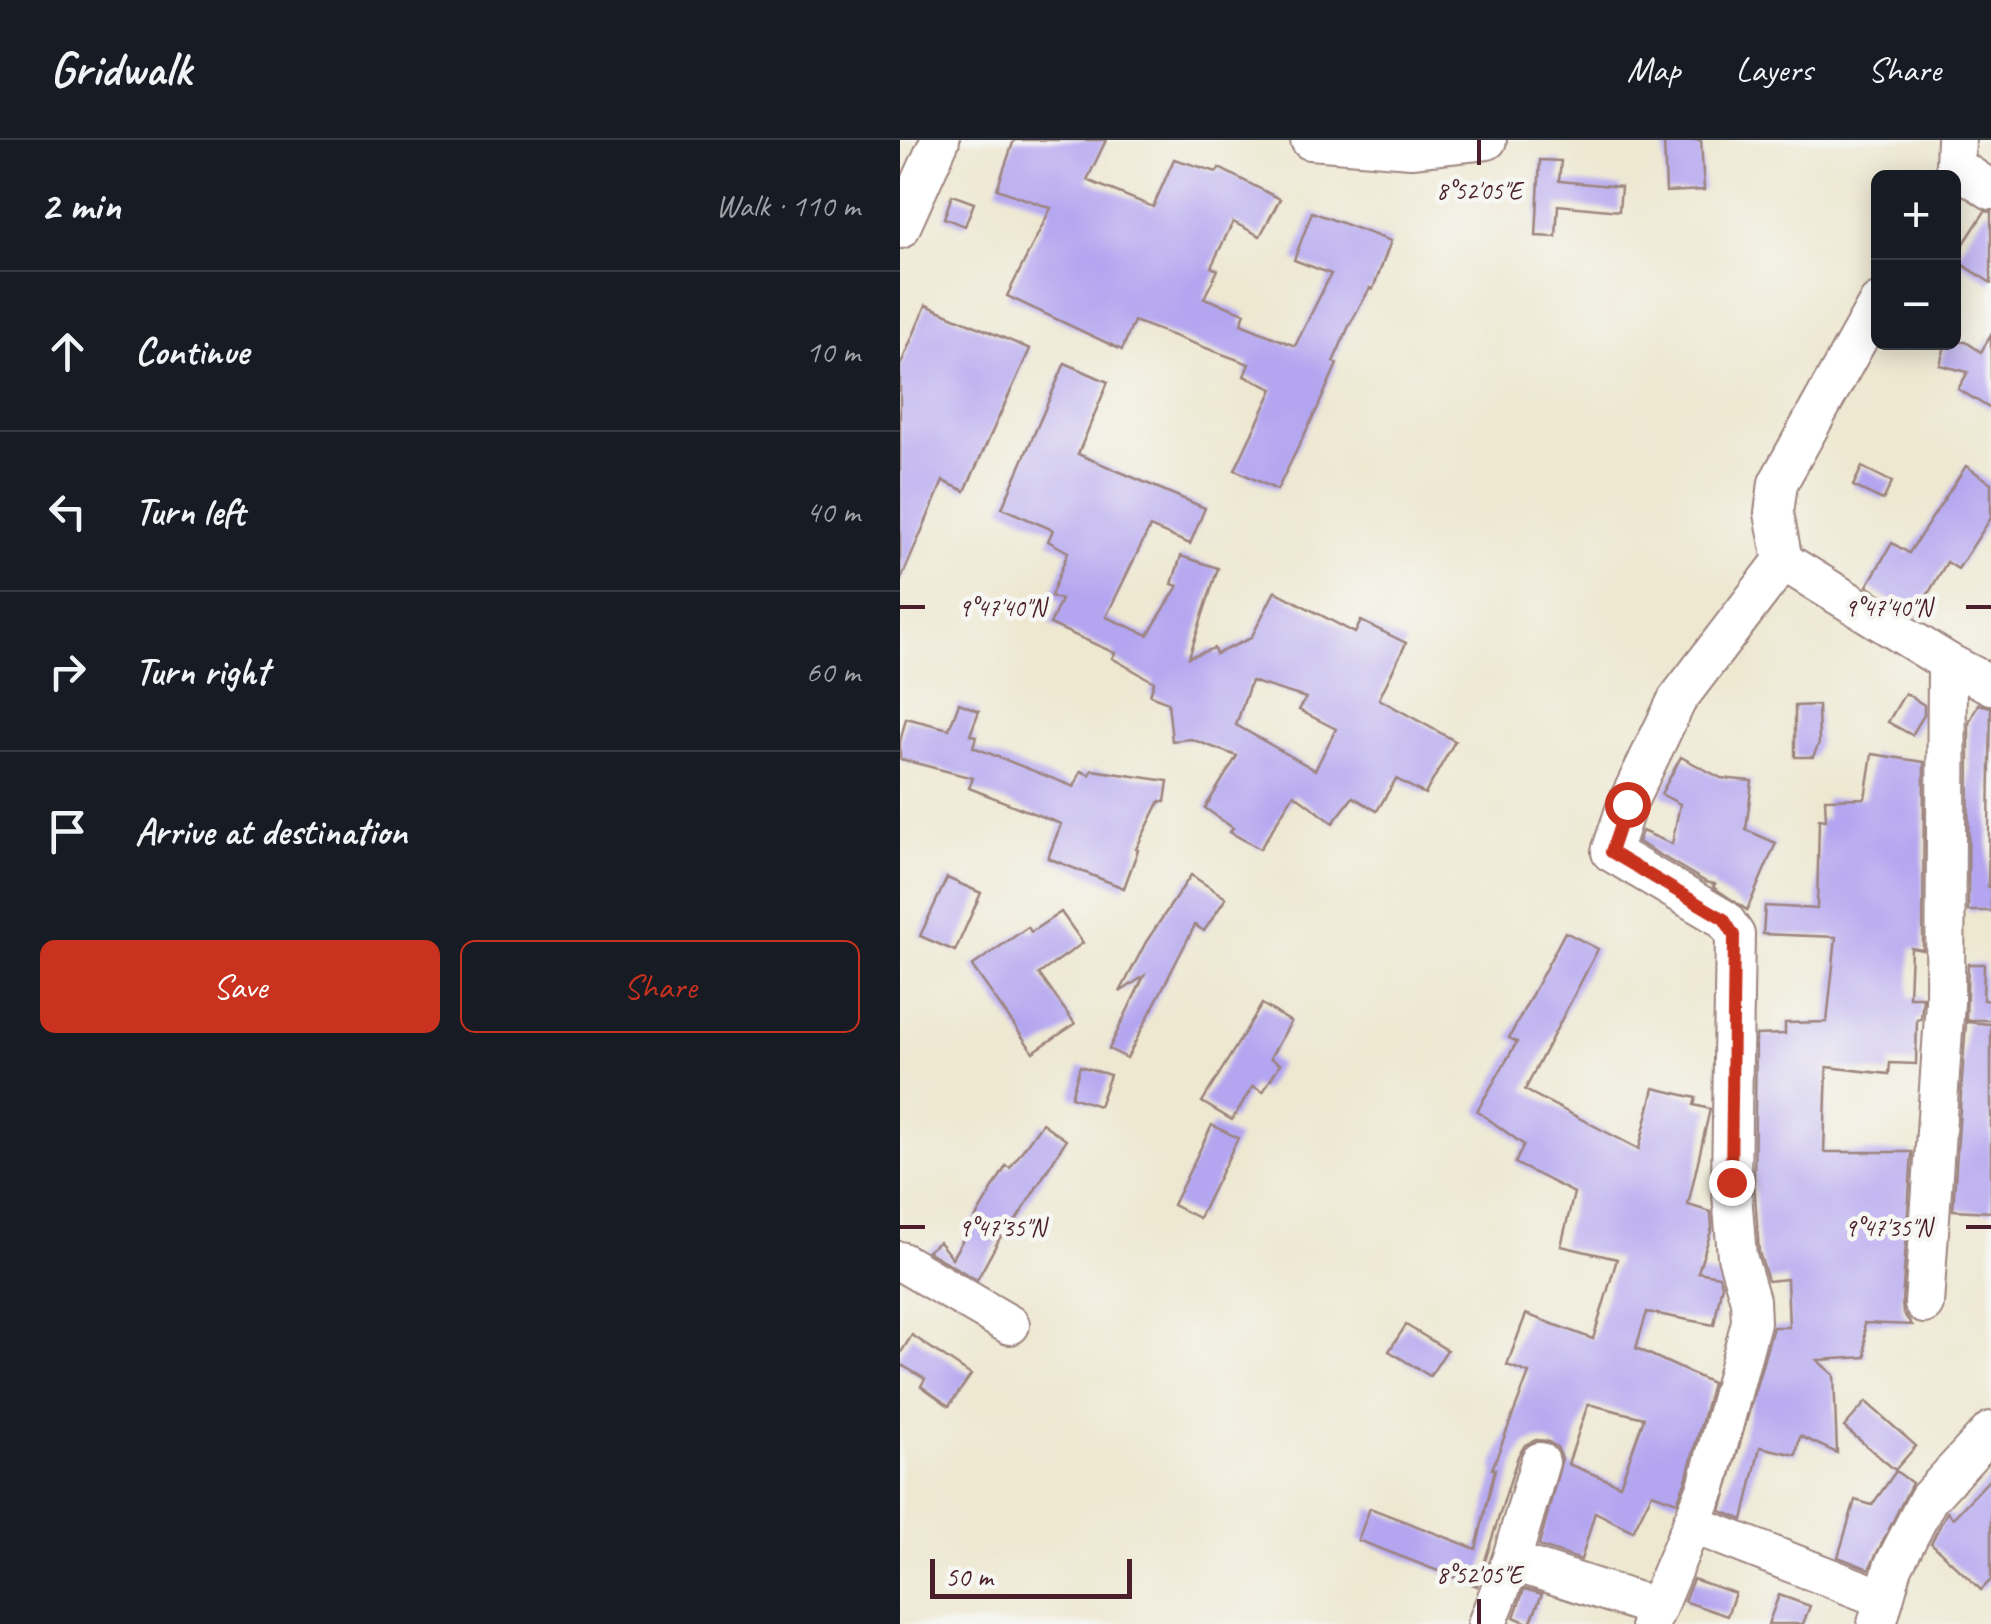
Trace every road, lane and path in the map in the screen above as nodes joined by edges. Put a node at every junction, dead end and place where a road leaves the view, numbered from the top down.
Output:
1 (940, 140) edge
2 (1310, 140) edge
3 (1487, 140) edge
4 (1953, 161) edge
5 (1991, 190) edge
6 (900, 229) edge
7 (1871, 316) edge
8 (1783, 561) junction
9 (1948, 662) junction
10 (1991, 685) edge
11 (900, 1260) edge
12 (1924, 1304) dead end
13 (1010, 1325) dead end
14 (1991, 1431) edge
15 (1540, 1462) dead end
16 (1692, 1524) junction
17 (1510, 1561) junction
18 (1880, 1611) edge
19 (1653, 1616) edge
20 (1487, 1624) edge

1 - 6 street
2 - 3 street
4 - 5 street
7 - 8 street
8 - 9 street
8 - 16 street
9 - 10 street
9 - 12 street
11 - 13 street
14 - 18 street
15 - 17 street
16 - 18 street
16 - 19 street
17 - 19 street
17 - 20 street

